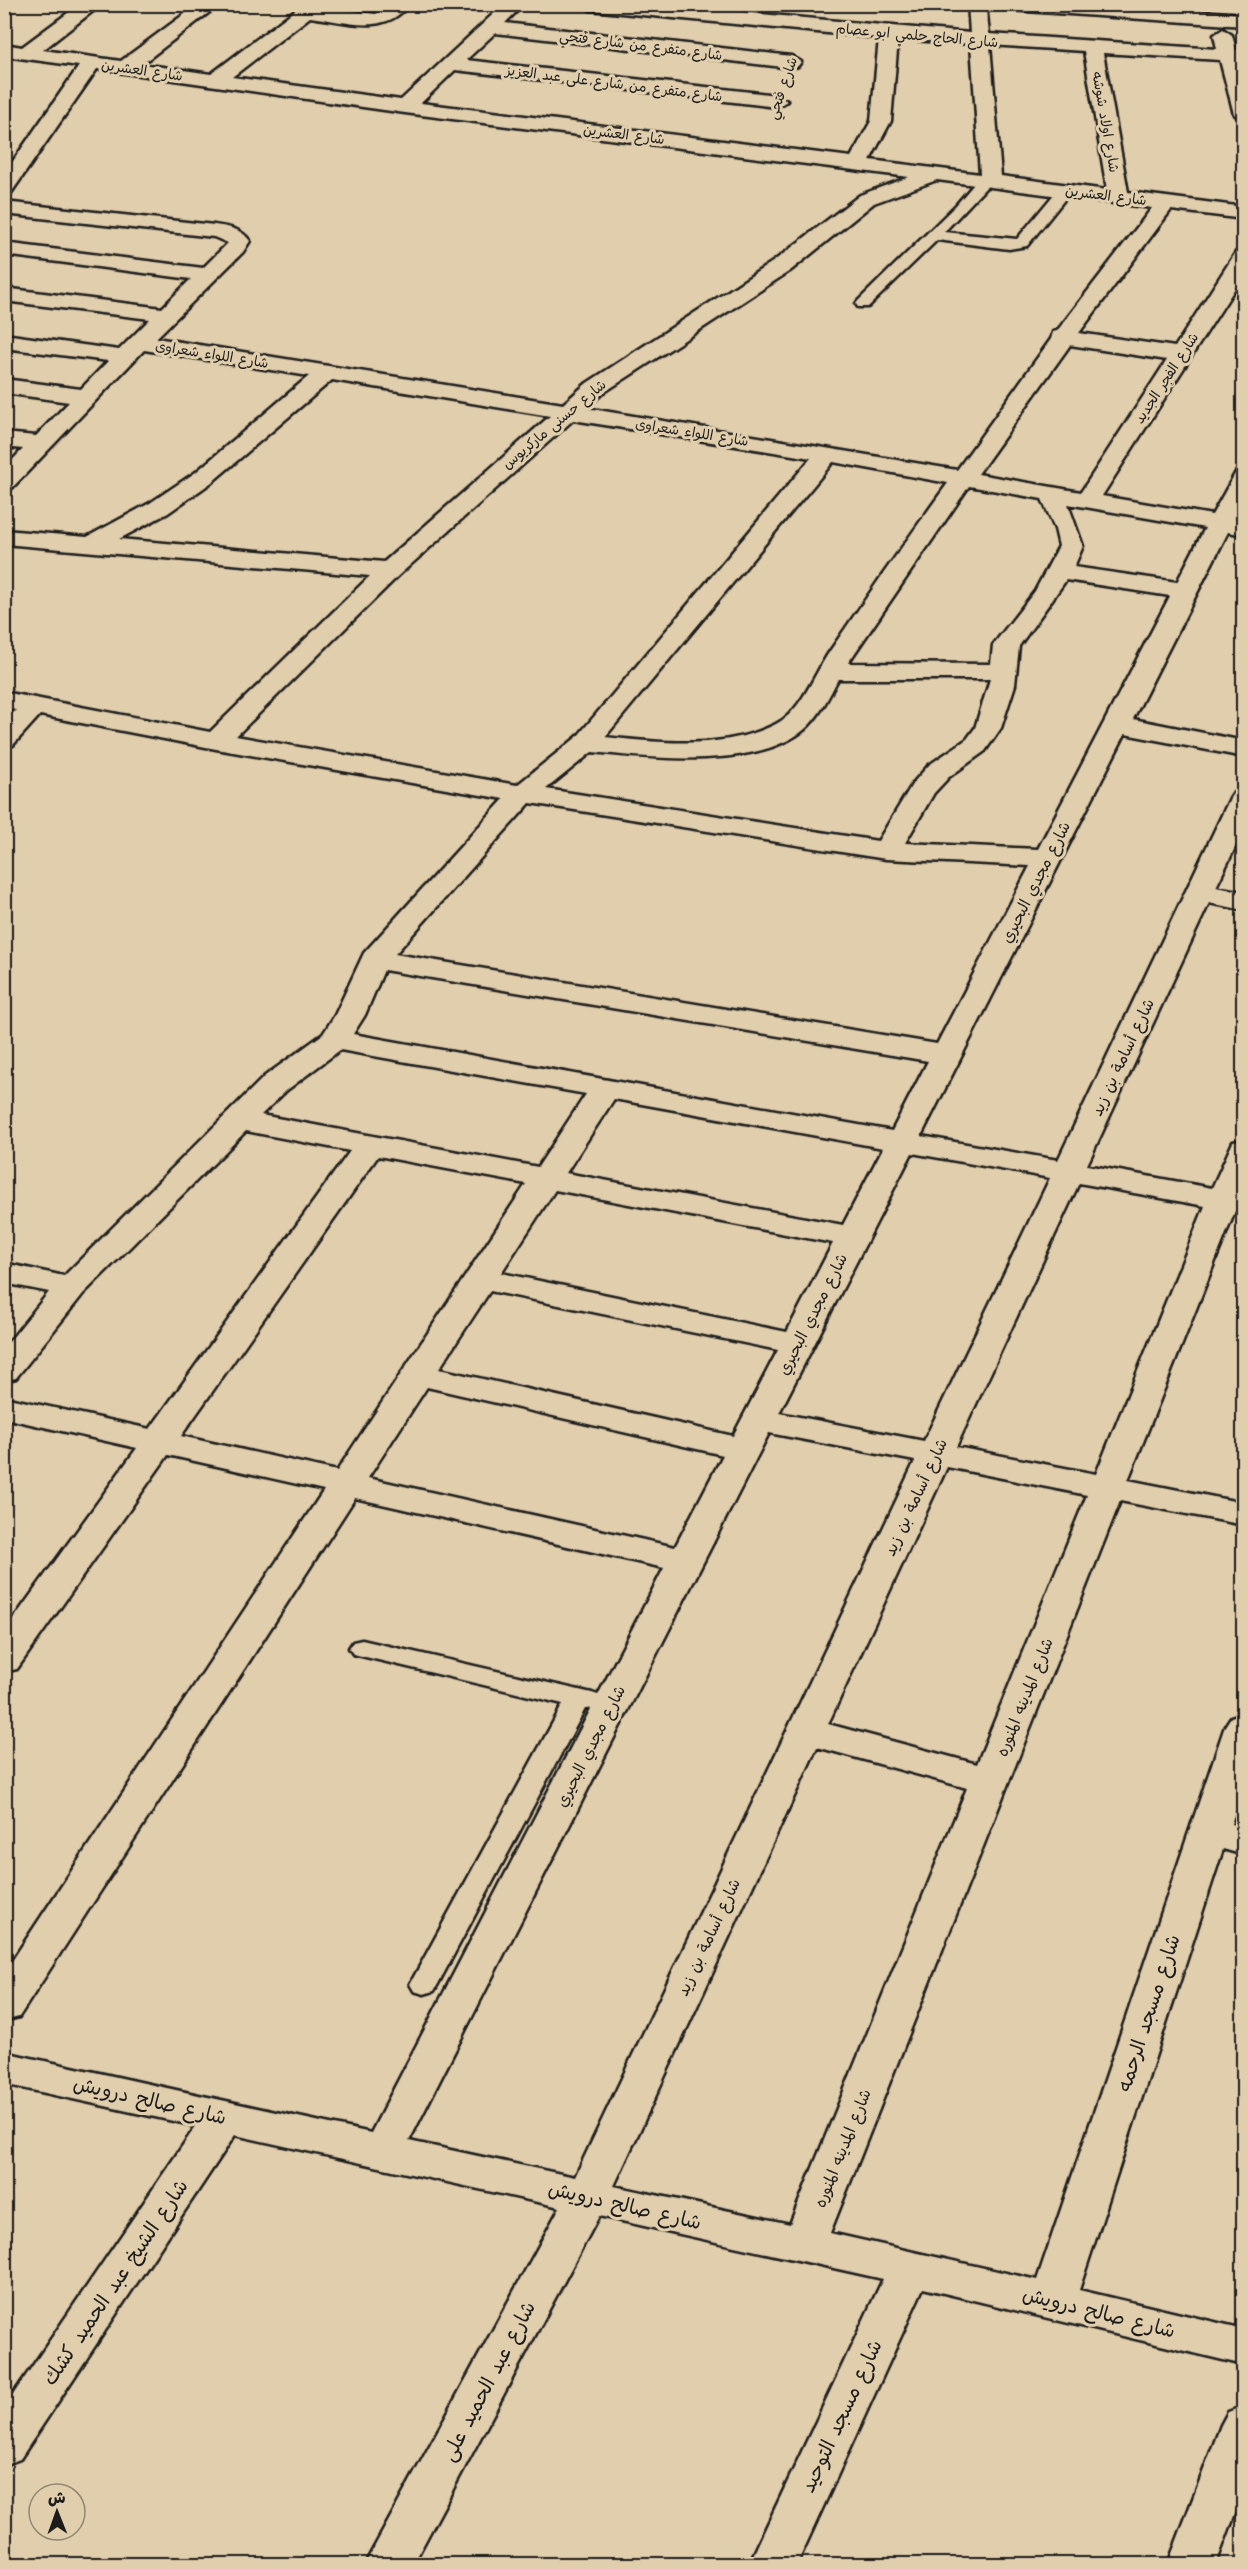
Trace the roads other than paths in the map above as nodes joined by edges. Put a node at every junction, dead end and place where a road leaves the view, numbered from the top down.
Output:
1 (93, 4) edge
2 (211, 4) edge
3 (400, 4) edge
4 (515, 4) edge
5 (590, 4) edge
6 (977, 4) edge
7 (1011, 4) edge
8 (310, 8) edge
9 (1217, 11) edge
10 (1244, 20) edge
11 (804, 26) junction
12 (491, 27) junction
13 (889, 33) junction
14 (981, 40) junction
15 (1093, 48) junction
16 (4, 50) edge
17 (26, 53) junction
18 (1236, 56) edge
19 (791, 62) junction
20 (91, 63) junction
21 (452, 64) junction
22 (124, 68) junction
23 (215, 80) junction
24 (777, 101) junction
25 (405, 107) junction
26 (1244, 114) edge
27 (759, 151) junction
28 (858, 164) junction
29 (940, 174) junction
30 (988, 180) junction
31 (4, 189) edge
32 (1065, 190) junction
33 (1119, 197) junction
34 (1166, 203) junction
35 (4, 208) edge
36 (1244, 213) edge
37 (933, 235) junction
38 (4, 249) edge
39 (1244, 257) edge
40 (208, 275) junction
41 (4, 294) edge
42 (863, 304) dead end
43 (168, 315) junction
44 (1061, 337) junction
45 (4, 341) edge
46 (132, 350) junction
47 (1181, 355) junction
48 (327, 373) junction
49 (4, 386) edge
50 (87, 397) junction
51 (565, 412) junction
52 (4, 440) edge
53 (42, 444) junction
54 (827, 454) junction
55 (962, 477) junction
56 (1244, 477) edge
57 (4, 483) edge
58 (1051, 493) junction
59 (1088, 500) junction
60 (1232, 526) edge
61 (4, 537) edge
62 (90, 545) junction
63 (390, 570) junction
64 (1059, 572) junction
65 (1185, 591) junction
66 (830, 671) junction
67 (1004, 671) junction
68 (4, 700) edge
69 (34, 706) junction
70 (1116, 724) junction
71 (4, 739) edge
72 (216, 741) junction
73 (586, 743) junction
74 (1244, 749) edge
75 (523, 794) junction
76 (1244, 798) edge
77 (886, 851) junction
78 (1047, 858) junction
79 (1199, 893) junction
80 (1244, 901) edge
81 (374, 959) junction
82 (334, 1040) junction
83 (946, 1054) junction
84 (605, 1089) junction
85 (239, 1120) junction
86 (902, 1142) junction
87 (370, 1145) junction
88 (1244, 1149) edge
89 (1068, 1172) junction
90 (547, 1179) junction
91 (1233, 1201) edge
92 (852, 1237) junction
93 (4, 1274) edge
94 (481, 1279) junction
95 (71, 1287) junction
96 (797, 1344) junction
97 (4, 1371) edge
98 (418, 1375) junction
99 (4, 1407) edge
100 (751, 1435) junction
101 (159, 1442) junction
102 (935, 1454) junction
103 (346, 1485) junction
104 (1108, 1488) junction
105 (1244, 1514) edge
106 (685, 1561) junction
107 (362, 1648) dead end
108 (4, 1660) edge
109 (578, 1699) junction
110 (611, 1706) junction
111 (1244, 1726) edge
112 (805, 1731) junction
113 (990, 1781) junction
114 (1226, 1837) edge
115 (424, 1984) dead end
116 (4, 2006) edge
117 (4, 2068) edge
118 (225, 2117) junction
119 (382, 2151) junction
120 (587, 2197) junction
121 (803, 2245) junction
122 (910, 2268) junction
123 (1053, 2300) junction
124 (1244, 2347) edge
125 (1244, 2425) edge
126 (4, 2446) edge
127 (389, 2565) edge
128 (773, 2565) edge
129 (1192, 2565) edge

1 - 17 street
2 - 22 street
3 - 8 street
4 - 12 street
5 - 11 street, شارع الحاج حلمي ابو عصام
6 - 14 street
7 - 9 street
8 - 23 street
9 - 10 street
9 - 18 street
11 - 13 street, شارع الحاج حلمي ابو عصام
11 - 19 street, شارع فتحي
12 - 19 street, شارع متفرع من شارع فتحي
12 - 21 street
13 - 14 street, شارع الحاج حلمي ابو عصام
13 - 28 street
14 - 15 street, شارع الحاج حلمي ابو عصام
14 - 30 street
15 - 18 street, شارع الحاج حلمي ابو عصام
15 - 33 street, شارع اولاد شوشه
16 - 17 street, شارع العشرين
17 - 20 street, شارع العشرين
18 - 26 street
19 - 24 street, شارع فتحي
20 - 22 street, شارع العشرين
20 - 31 street
21 - 24 street, شارع متفرع من شارع على عبد العزيز
21 - 25 street
22 - 23 street, شارع العشرين
23 - 25 street, شارع العشرين
24 - 27 street, شارع فتحي
25 - 27 street, شارع العشرين
27 - 28 street, شارع العشرين
28 - 29 street, شارع العشرين
29 - 30 street, شارع العشرين
29 - 51 street, شارع حسنى ماركريوس
30 - 32 street, شارع العشرين
30 - 37 lane
32 - 33 street, شارع العشرين
32 - 37 lane
33 - 34 street, شارع العشرين
34 - 36 street, شارع العشرين
34 - 44 street
35 - 40 street
37 - 42 lane
38 - 40 street
39 - 47 street, شارع الفجر الجديد
40 - 43 street
41 - 43 street
43 - 46 street
44 - 47 street
44 - 55 street
45 - 46 street, شارع اللواء شعراوى
46 - 48 street, شارع اللواء شعراوى
46 - 50 street
47 - 59 street, شارع الفجر الجديد
48 - 51 street, شارع اللواء شعراوى
48 - 62 street
49 - 50 street
50 - 53 street
51 - 54 street, شارع اللواء شعراوى
51 - 63 street, شارع حسنى ماركريوس
52 - 53 street
53 - 57 street
54 - 55 street, شارع اللواء شعراوى
54 - 73 street
55 - 58 street, شارع اللواء شعراوى
55 - 66 street
56 - 60 street, شارع مجدي البحيري
58 - 59 street, شارع اللواء شعراوى
58 - 64 street
59 - 60 street, شارع اللواء شعراوى
60 - 65 street, شارع مجدي البحيري
61 - 62 street
62 - 63 street
63 - 72 street, شارع حسنى ماركريوس
64 - 65 street
64 - 67 street
65 - 70 street, شارع مجدي البحيري
66 - 67 street
66 - 73 street
67 - 77 street
68 - 69 street
69 - 71 street
69 - 72 street
70 - 74 street
70 - 78 street, شارع مجدي البحيري
72 - 75 street
73 - 75 street
75 - 77 street
75 - 81 street
76 - 79 street, شارع أسامة بن زيد
77 - 78 street
78 - 83 street, شارع مجدي البحيري
79 - 80 street
79 - 89 street, شارع أسامة بن زيد
81 - 82 street
81 - 83 street
82 - 84 street
82 - 85 street
83 - 86 street, شارع مجدي البحيري
84 - 86 street
84 - 90 street
85 - 87 street
85 - 95 street
86 - 89 street
86 - 92 street, شارع مجدي البحيري
87 - 90 street
87 - 101 street
88 - 91 street, شارع المدينه المنوره
89 - 91 street
89 - 102 street, شارع أسامة بن زيد
90 - 92 street
90 - 94 street
91 - 104 street, شارع المدينه المنوره
92 - 96 street, شارع مجدي البحيري
93 - 95 street
94 - 96 street
94 - 98 street
95 - 97 street
96 - 100 street, شارع مجدي البحيري
98 - 100 street
98 - 103 street
99 - 101 street
100 - 102 street
100 - 106 street, شارع مجدي البحيري
101 - 103 street
101 - 108 street
102 - 104 street
102 - 112 street, شارع أسامة بن زيد
103 - 106 street
103 - 116 street
104 - 105 street
104 - 113 street, شارع المدينه المنوره
106 - 110 street, شارع مجدي البحيري
107 - 109 lane
109 - 110 lane
109 - 115 lane
110 - 119 street, شارع مجدي البحيري
111 - 114 street, شارع مسجد الرحمه
112 - 113 street
112 - 120 street, شارع أسامة بن زيد
113 - 121 street, شارع المدينه المنوره
114 - 123 street, شارع مسجد الرحمه
117 - 118 street, شارع صالح درويش
118 - 119 street, شارع صالح درويش
118 - 126 street, شارع الشيخ عبد الحميد كشك
119 - 120 street, شارع صالح درويش
120 - 121 street, شارع صالح درويش
120 - 127 street, شارع عبد الحميد على
121 - 122 street, شارع صالح درويش
122 - 123 street, شارع صالح درويش
122 - 128 street, شارع مسجد التوحيد
123 - 124 street, شارع صالح درويش
125 - 129 street

